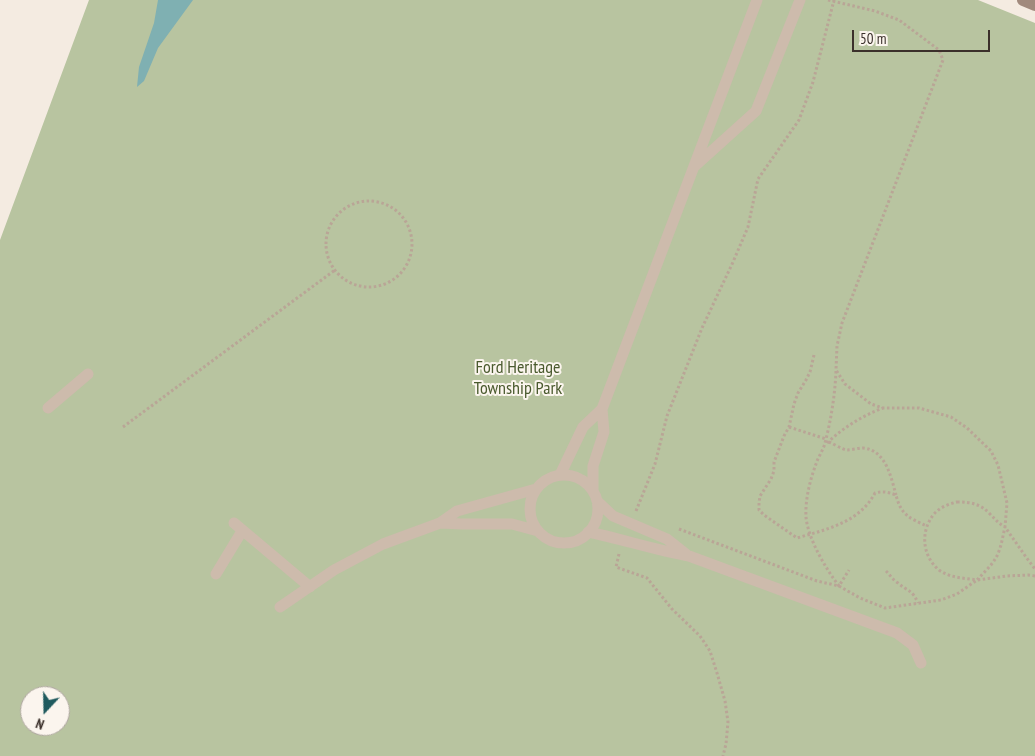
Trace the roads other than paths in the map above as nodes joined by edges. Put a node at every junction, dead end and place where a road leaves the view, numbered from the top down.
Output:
1 (757, 0) edge
2 (800, 0) edge
3 (1023, 0) edge
4 (1035, 5) edge
5 (694, 167) junction
6 (88, 374) dead end
7 (48, 408) dead end
8 (602, 409) junction
9 (560, 475) junction
10 (536, 489) junction
11 (595, 496) junction
12 (440, 522) junction
13 (538, 531) junction
14 (588, 532) junction
15 (689, 556) junction
16 (216, 574) dead end
17 (310, 586) junction
18 (280, 607) dead end
19 (921, 663) dead end

1 - 5 lane
2 - 5 lane
3 - 4 main road
5 - 8 lane
6 - 7 lane
8 - 9 lane
8 - 11 lane
9 - 10 lane
9 - 11 lane
10 - 12 lane
10 - 13 lane
11 - 14 lane
11 - 15 lane
12 - 13 lane
12 - 17 lane
13 - 14 lane
14 - 15 lane
15 - 19 lane
16 - 17 lane
17 - 18 lane

